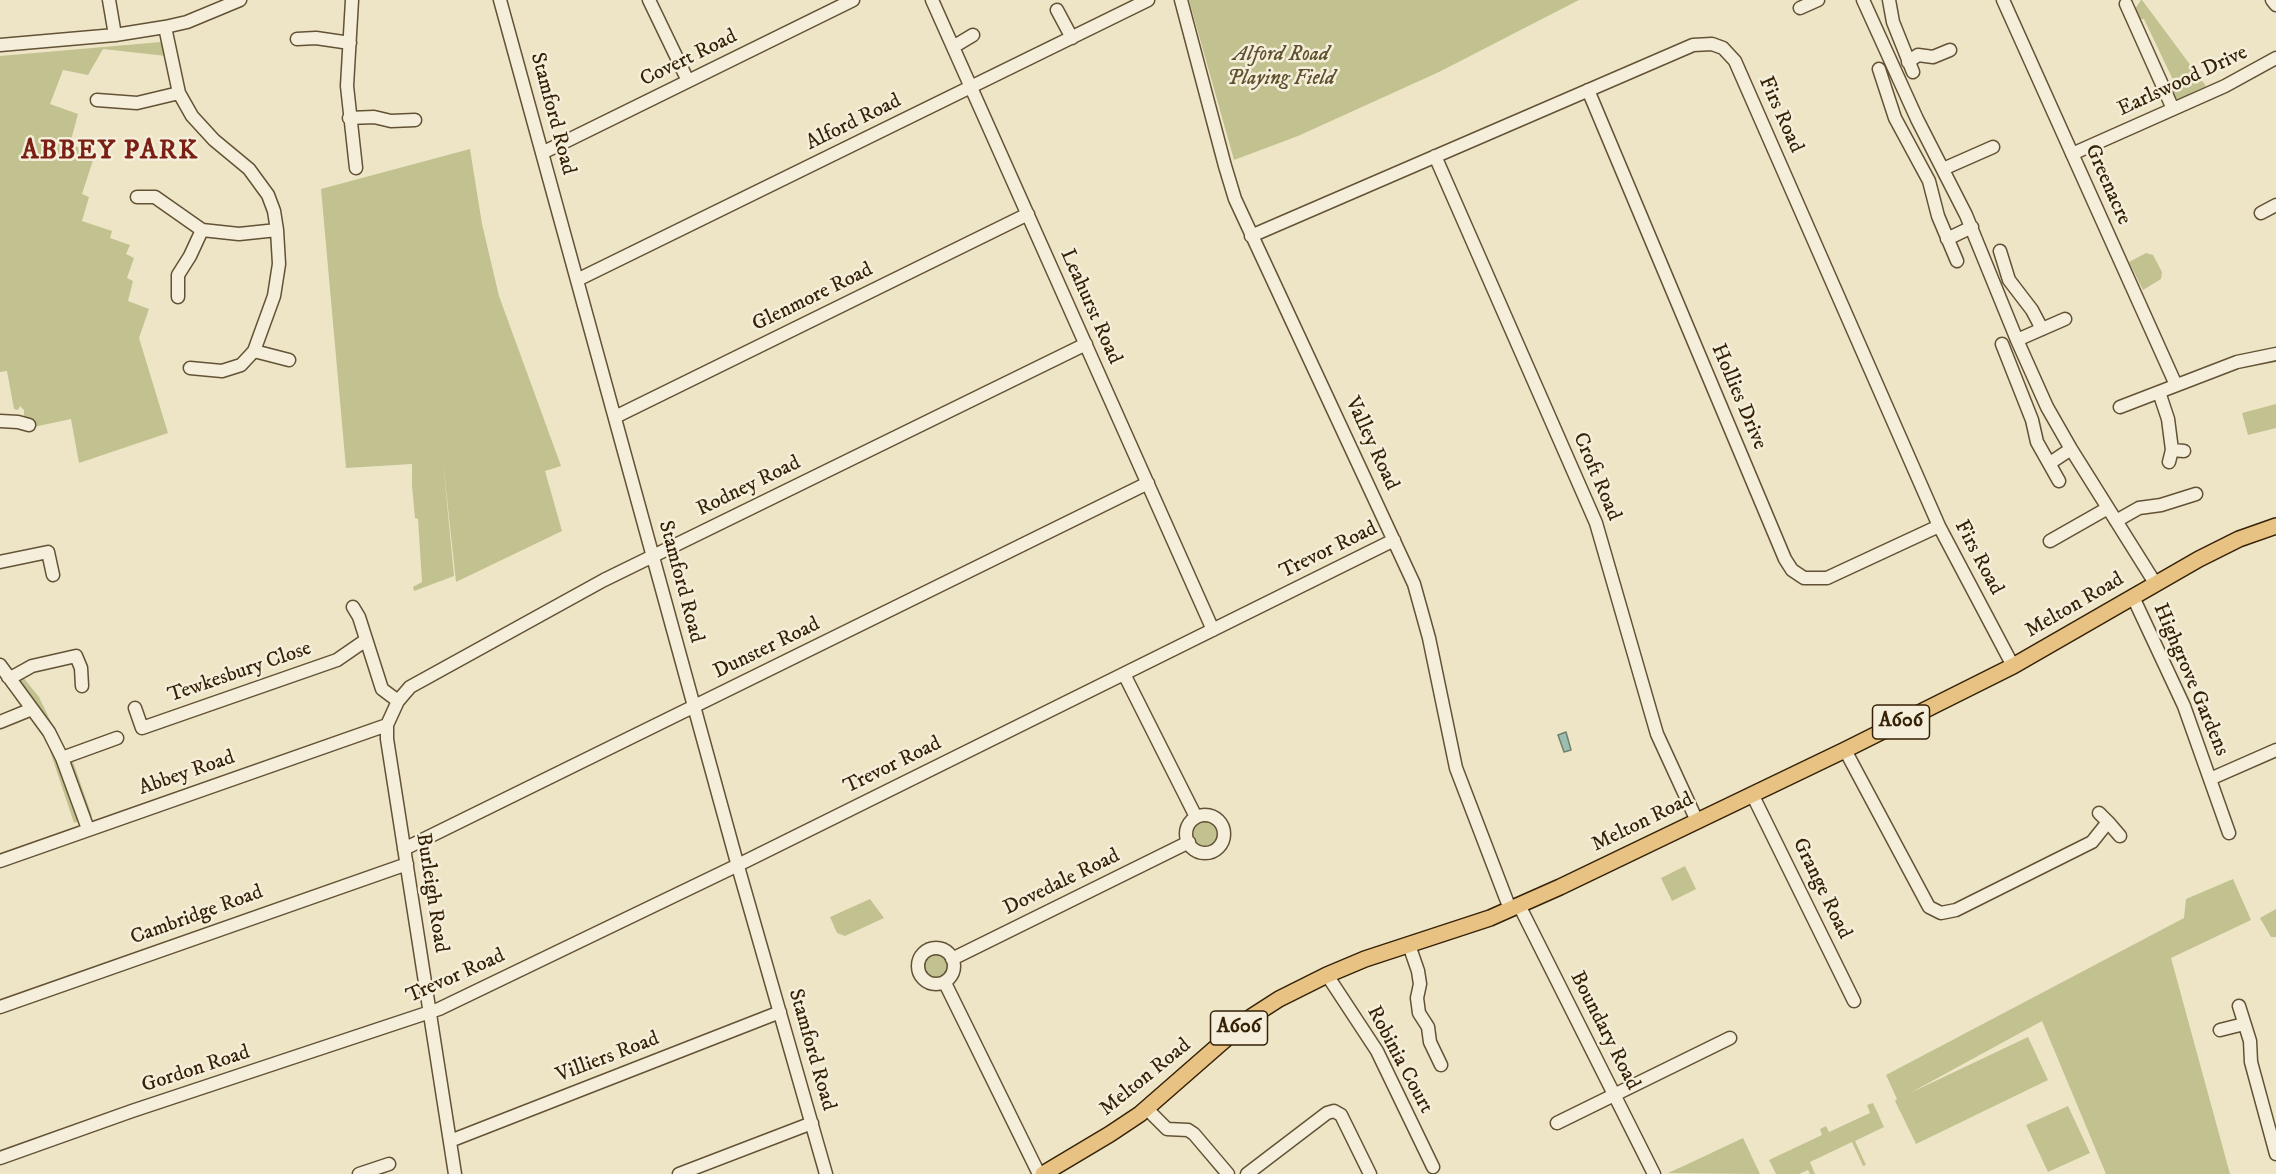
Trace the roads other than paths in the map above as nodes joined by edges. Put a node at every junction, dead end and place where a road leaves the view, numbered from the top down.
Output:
1 (110, 0) edge
2 (205, 0) edge
3 (240, 0) edge
4 (352, 0) edge
5 (500, 0) edge
6 (649, 0) edge
7 (853, 0) edge
8 (932, 0) edge
9 (1148, 0) edge
10 (1181, 0) edge
11 (1818, 0) edge
12 (1863, 0) edge
13 (1889, 0) edge
14 (2003, 0) edge
15 (2272, 0) edge
16 (2126, 4) dead end
17 (2276, 5) edge
18 (1800, 8) dead end
19 (1057, 9) dead end
20 (210, 13) junction
21 (165, 27) junction
22 (115, 34) junction
23 (974, 36) dead end
24 (1072, 38) junction
25 (297, 39) dead end
26 (350, 43) junction
27 (0, 45) edge
28 (954, 47) junction
29 (1950, 50) dead end
30 (2276, 58) edge
31 (1879, 69) dead end
32 (688, 81) junction
33 (971, 87) junction
34 (1588, 90) junction
35 (179, 93) junction
36 (97, 100) dead end
37 (2173, 109) junction
38 (350, 118) junction
39 (415, 120) dead end
40 (1993, 147) dead end
41 (542, 153) junction
42 (2072, 154) junction
43 (1436, 156) junction
44 (356, 168) dead end
45 (1943, 169) junction
46 (137, 197) dead end
47 (2276, 205) edge
48 (2261, 213) dead end
49 (1028, 214) junction
50 (1972, 227) junction
51 (202, 230) junction
52 (277, 230) junction
53 (1251, 236) junction
54 (1947, 239) junction
55 (2000, 251) dead end
56 (1957, 261) dead end
57 (577, 280) junction
58 (178, 297) dead end
59 (2065, 320) dead end
60 (2042, 329) junction
61 (2017, 340) junction
62 (1086, 344) junction
63 (2002, 344) dead end
64 (254, 351) junction
65 (2276, 354) edge
66 (289, 360) dead end
67 (190, 368) dead end
68 (2176, 385) junction
69 (2159, 392) junction
70 (2120, 407) dead end
71 (615, 417) junction
72 (23, 419) dead end
73 (0, 421) edge
74 (2071, 450) junction
75 (2175, 454) dead end
76 (2050, 463) junction
77 (2059, 481) dead end
78 (1148, 483) junction
79 (2196, 494) dead end
80 (2108, 508) junction
81 (2116, 520) junction
82 (1939, 526) junction
83 (2276, 526) edge
84 (1394, 540) junction
85 (2050, 541) dead end
86 (653, 556) junction
87 (0, 562) edge
88 (53, 575) dead end
89 (2156, 584) junction
90 (2133, 597) junction
91 (353, 607) dead end
92 (1213, 630) junction
93 (366, 640) junction
94 (0, 665) edge
95 (2013, 666) junction
96 (1124, 674) junction
97 (8, 677) junction
98 (82, 686) dead end
99 (398, 701) junction
100 (694, 706) junction
101 (135, 708) dead end
102 (32, 709) junction
103 (0, 722) edge
104 (387, 725) junction
105 (117, 738) dead end
106 (1845, 750) junction
107 (2276, 750) edge
108 (62, 758) junction
109 (2210, 779) junction
110 (1752, 794) junction
111 (1196, 817) junction
112 (1697, 821) junction
113 (88, 829) junction
114 (2229, 833) dead end
115 (2120, 836) dead end
116 (1189, 842) junction
117 (404, 849) junction
118 (0, 861) edge
119 (407, 864) junction
120 (738, 865) junction
121 (1514, 907) junction
122 (1409, 945) junction
123 (952, 958) junction
124 (1327, 975) junction
125 (945, 983) junction
126 (1854, 1001) dead end
127 (2239, 1006) dead end
128 (0, 1007) edge
129 (780, 1012) junction
130 (430, 1013) junction
131 (406, 1020) joint
132 (2244, 1024) junction
133 (2220, 1030) dead end
134 (1730, 1038) dead end
135 (1441, 1065) dead end
136 (1614, 1096) junction
137 (1147, 1108) junction
138 (1557, 1123) dead end
139 (812, 1124) junction
140 (450, 1141) junction
141 (2276, 1154) edge
142 (0, 1158) edge
143 (389, 1164) dead end
144 (1432, 1167) dead end
145 (359, 1174) edge
146 (455, 1174) edge
147 (679, 1174) edge
148 (826, 1174) edge
149 (1041, 1174) edge
150 (1228, 1174) edge
151 (1247, 1174) edge
152 (1370, 1174) edge
153 (1654, 1174) edge

1 - 22 street
2 - 20 street
3 - 20 street
4 - 26 street
5 - 41 street, Stamford Road
6 - 32 street
7 - 32 street, Covert Road
8 - 28 street, Leahurst Road
9 - 24 street, Alford Road
10 - 53 street, Valley Road
11 - 18 street
12 - 45 street
13 - 29 street
14 - 42 street, Greenacre
15 - 17 street
16 - 37 street
19 - 24 street
20 - 21 street
21 - 22 street
21 - 35 street
22 - 27 street
23 - 28 street
24 - 33 street, Alford Road
25 - 26 street
26 - 38 street
28 - 33 street, Leahurst Road
30 - 37 street, Earlswood Drive
31 - 54 street
32 - 41 street, Covert Road
33 - 49 street, Leahurst Road
33 - 57 street, Alford Road
34 - 43 street, Firs Road
34 - 82 street, Firs Road
34 - 82 street, Hollies Drive
35 - 36 street
35 - 52 street
37 - 42 street, Earlswood Drive
38 - 39 street
38 - 44 street
40 - 45 street
41 - 57 street, Stamford Road
42 - 68 street, Greenacre
43 - 53 street, Firs Road
43 - 112 street, Croft Road
45 - 50 street
46 - 51 street
47 - 48 street
49 - 62 street, Leahurst Road
49 - 71 street, Glenmore Road
50 - 54 street
50 - 61 street
51 - 52 street
51 - 58 street
52 - 64 street
53 - 84 street, Valley Road
54 - 56 street
55 - 60 street
57 - 71 street, Stamford Road
59 - 60 street
60 - 61 street
61 - 74 street
62 - 78 street, Leahurst Road
62 - 86 street, Rodney Road
63 - 76 street
64 - 66 street
64 - 67 street
65 - 68 street
68 - 69 street
69 - 70 street
69 - 75 street
71 - 86 street, Stamford Road
72 - 73 street
74 - 76 street
74 - 80 street
76 - 77 street
78 - 92 street, Leahurst Road
78 - 100 street, Dunster Road
79 - 81 street
80 - 81 street
80 - 85 street
81 - 89 street
82 - 95 street, Firs Road
83 - 89 main road, Melton Road / A606
84 - 92 street, Trevor Road
84 - 121 street, Valley Road
86 - 99 street, Rodney Road
86 - 100 street, Stamford Road
87 - 88 street
89 - 90 main road, Melton Road / A606
90 - 95 main road, Melton Road / A606
90 - 109 street, Highgrove Gardens
91 - 93 street
92 - 96 street, Trevor Road
93 - 99 street
93 - 101 street, Tewkesbury Close
94 - 97 street
95 - 106 main road, Melton Road / A606
96 - 111 street
96 - 120 street, Trevor Road
97 - 98 street
97 - 102 street
99 - 104 street, Rodney Road
100 - 117 street, Dunster Road
100 - 120 street, Stamford Road
102 - 103 street
102 - 108 street
104 - 113 street, Abbey Road
104 - 117 street, Burleigh Road
105 - 108 street
106 - 110 main road, Melton Road / A606
106 - 115 street
107 - 109 street, Highgrove Gardens
108 - 113 street
109 - 114 street, Highgrove Gardens
110 - 112 main road, Melton Road / A606
110 - 126 street, Grange Road
111 - 116 street
111 - 116 street
112 - 121 main road, Melton Road / A606
113 - 118 street, Abbey Road
116 - 123 street, Dovedale Road
117 - 119 street, Burleigh Road
119 - 128 street, Cambridge Road
119 - 130 street, Burleigh Road
120 - 129 street, Stamford Road
120 - 130 street, Trevor Road
121 - 122 main road, Melton Road / A606
121 - 136 street, Boundary Road
122 - 124 main road, Melton Road / A606
122 - 135 street
123 - 125 street
123 - 125 street
124 - 137 main road, Melton Road / A606
124 - 144 street, Robinia Court
125 - 149 street
127 - 132 street
129 - 139 street, Stamford Road
129 - 140 street, Villiers Road
130 - 131 street, Trevor Road
130 - 140 street, Burleigh Road
131 - 142 street, Gordon Road
132 - 133 street
132 - 141 street
134 - 136 street
136 - 138 street
136 - 153 street, Boundary Road
137 - 149 main road, Melton Road / A606
137 - 150 street
139 - 147 street
139 - 148 street, Stamford Road
140 - 146 street, Burleigh Road
143 - 145 street
151 - 152 street

